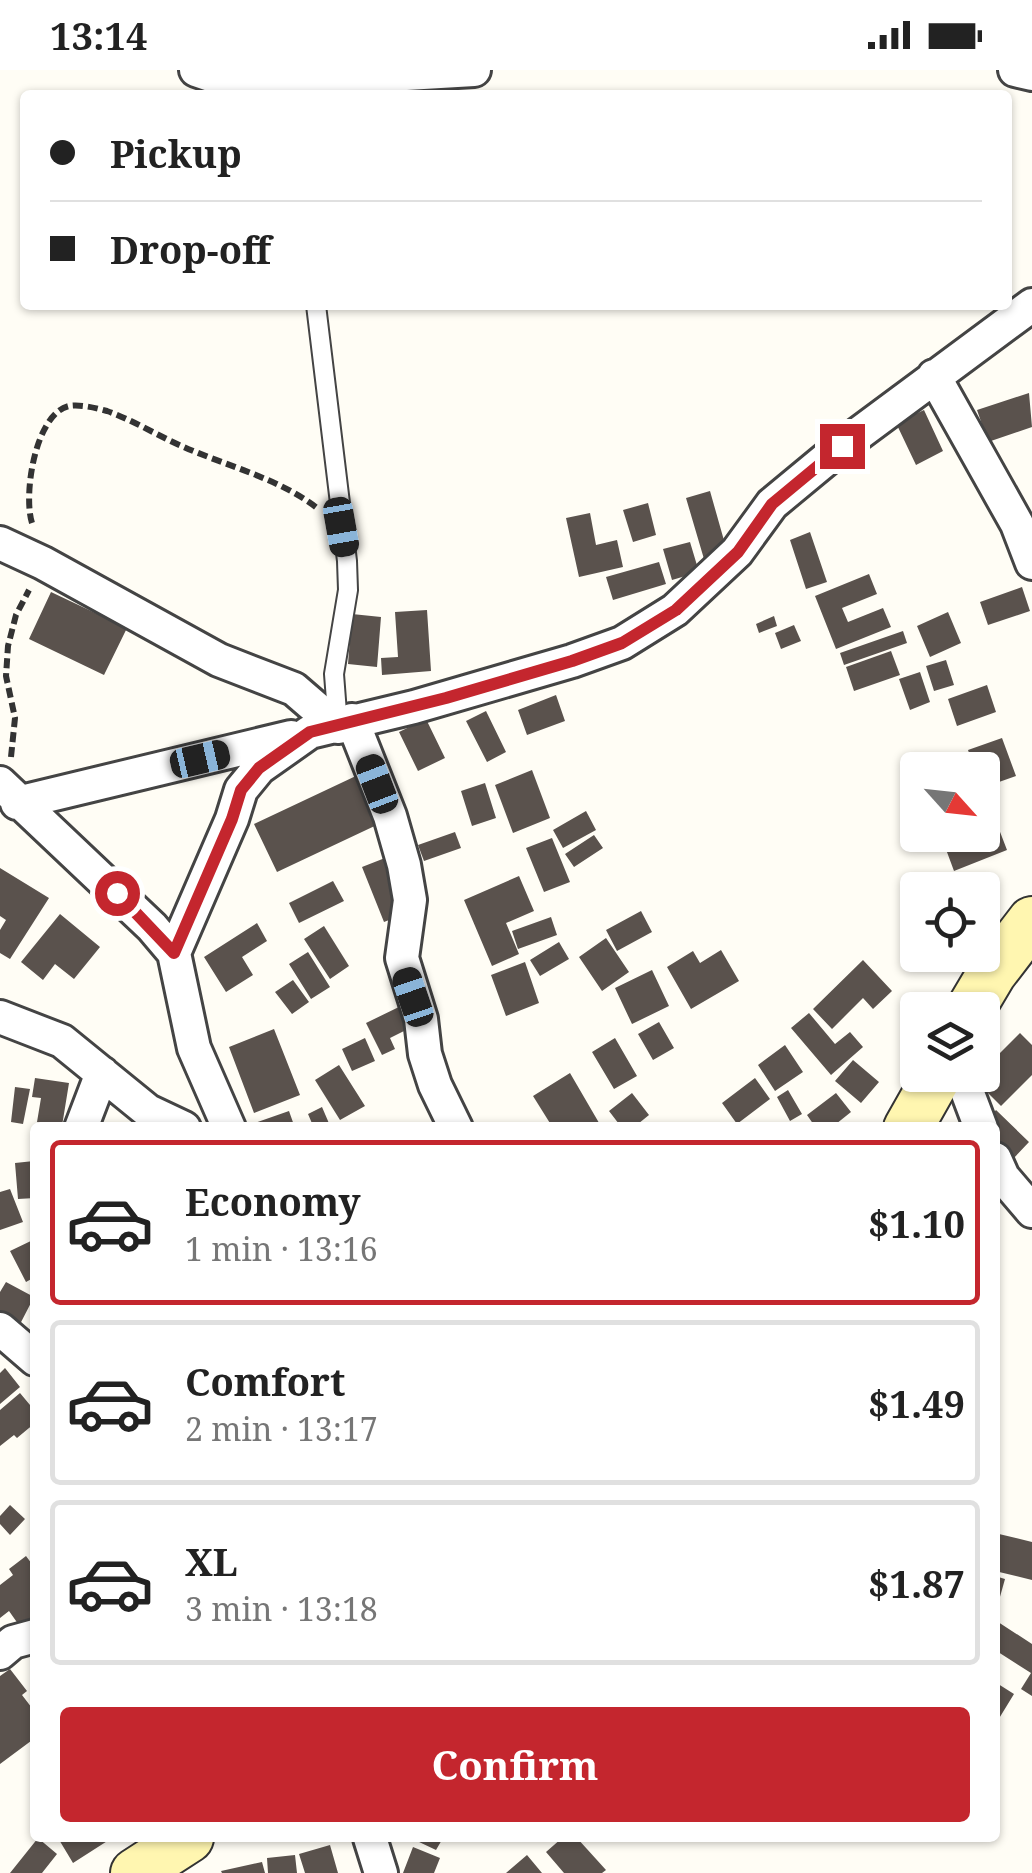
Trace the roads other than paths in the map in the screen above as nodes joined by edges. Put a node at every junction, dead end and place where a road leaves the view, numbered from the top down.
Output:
1 (196, 70) edge
2 (474, 70) edge
3 (1015, 70) edge
4 (1032, 74) edge
5 (316, 81) edge
6 (1032, 305) edge
7 (317, 310) edge
8 (934, 376) junction
9 (0, 543) edge
10 (1032, 563) edge
11 (333, 726) junction
12 (6, 795) edge
13 (1032, 921) edge
14 (174, 953) junction
15 (981, 992) edge
16 (0, 1017) edge
17 (102, 1072) junction
18 (928, 1092) edge
19 (967, 1092) edge
20 (83, 1122) edge
21 (171, 1122) edge
22 (226, 1122) edge
23 (453, 1122) edge
24 (911, 1122) edge
25 (979, 1122) edge
26 (1000, 1171) edge
27 (1032, 1211) edge
28 (0, 1329) edge
29 (30, 1355) edge
30 (184, 1842) edge
31 (371, 1842) edge
32 (134, 1873) edge
33 (381, 1873) edge

1 - 5 street
2 - 5 street
3 - 4 street
6 - 8 street
7 - 11 lane
8 - 10 street
8 - 11 street
9 - 11 street
11 - 12 street
11 - 14 street
11 - 23 street
12 - 14 street
13 - 15 street
14 - 22 street
16 - 17 street
17 - 20 street
17 - 21 street
18 - 24 street
19 - 25 street
26 - 27 street
28 - 29 street
30 - 32 street
31 - 33 street

